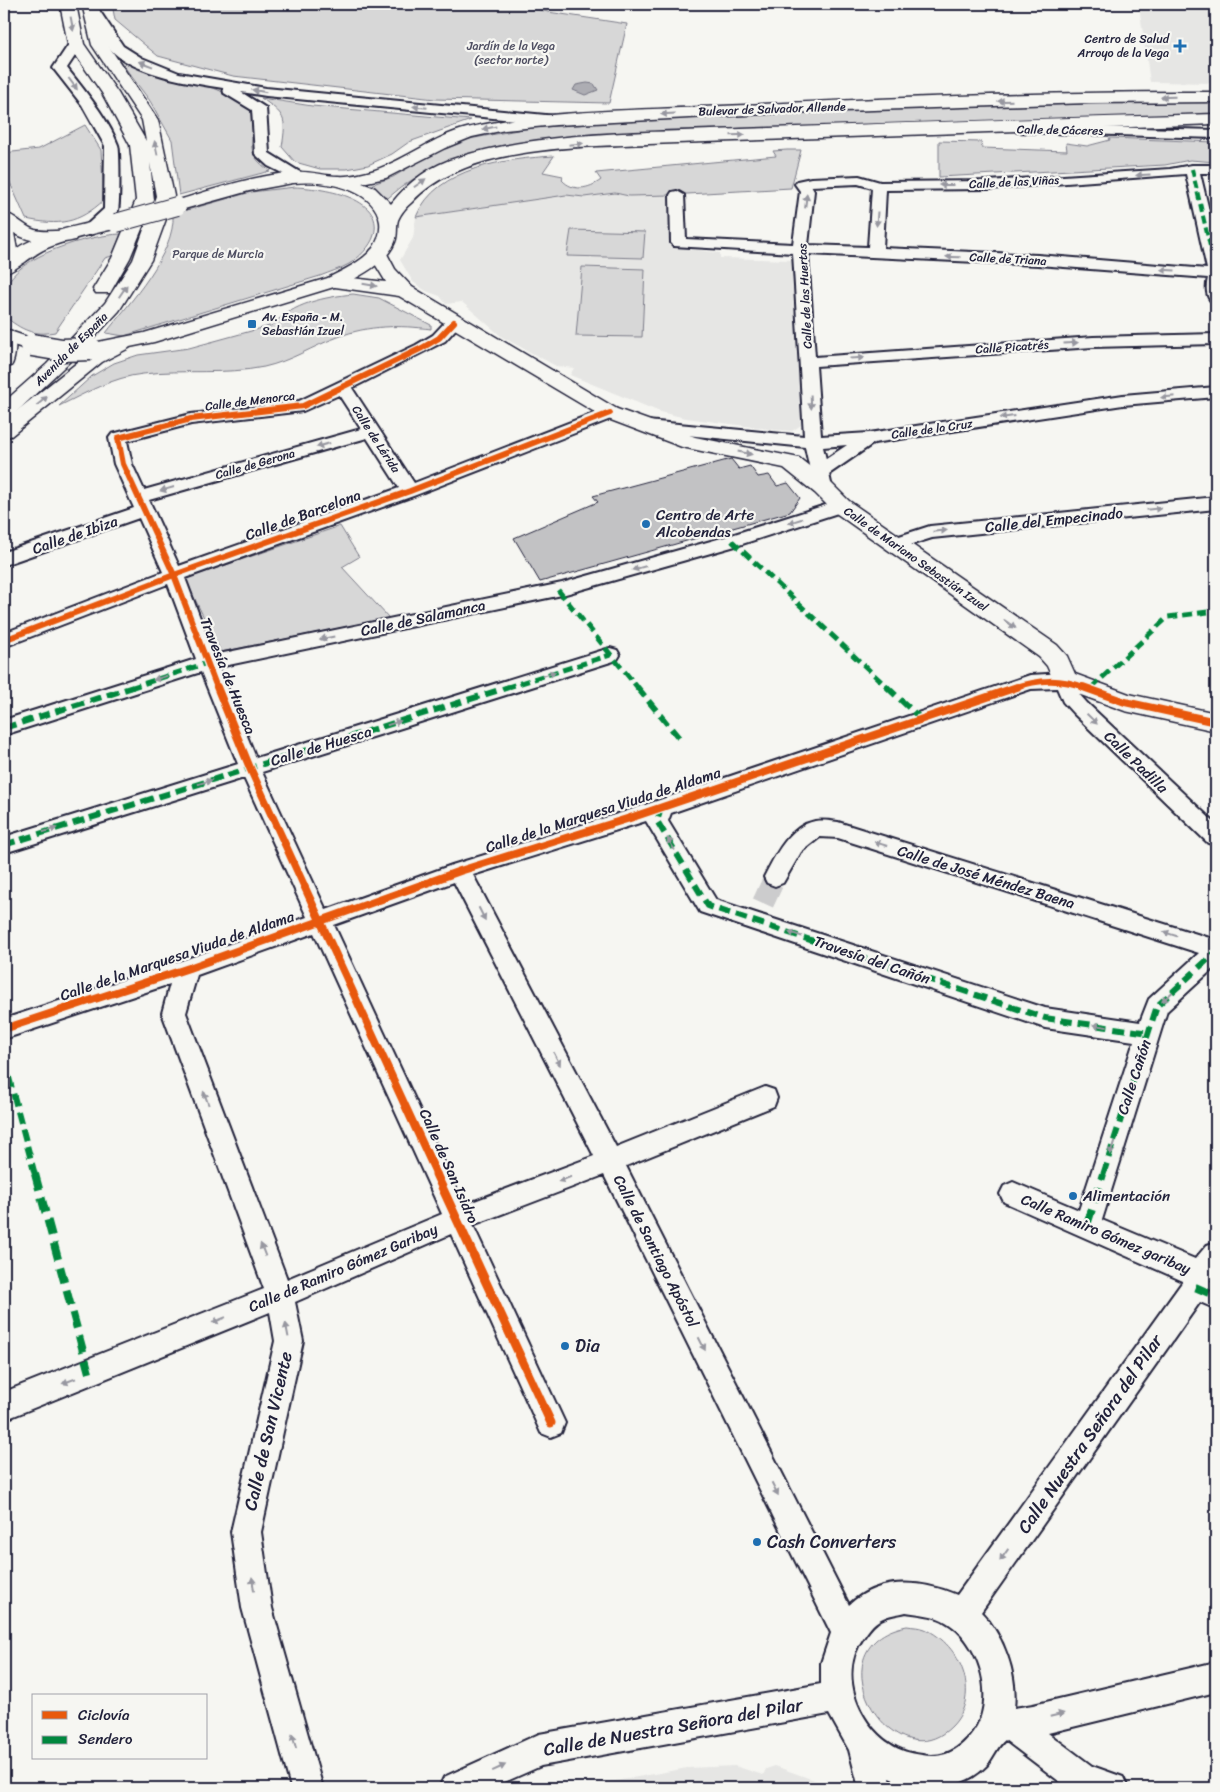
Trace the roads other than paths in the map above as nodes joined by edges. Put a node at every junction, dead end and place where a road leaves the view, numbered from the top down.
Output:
1 (68, 4) edge
2 (90, 5) edge
3 (76, 44) junction
4 (192, 79) junction
5 (1216, 97) edge
6 (1216, 119) edge
7 (556, 120) junction
8 (904, 128) junction
9 (1216, 134) edge
10 (1192, 169) junction
11 (1216, 169) edge
12 (298, 177) junction
13 (338, 182) junction
14 (880, 186) junction
15 (677, 195) dead end
16 (171, 201) junction
17 (4, 218) edge
18 (389, 220) junction
19 (88, 230) junction
20 (4, 234) edge
21 (68, 236) junction
22 (800, 249) junction
23 (875, 253) junction
24 (378, 254) junction
25 (7, 264) edge
26 (1216, 274) edge
27 (335, 282) junction
28 (405, 291) junction
29 (1216, 297) edge
30 (454, 322) junction
31 (4, 335) edge
32 (1216, 339) edge
33 (122, 344) junction
34 (4, 362) edge
35 (808, 362) junction
36 (343, 387) junction
37 (4, 392) edge
38 (1216, 392) edge
39 (4, 413) edge
40 (610, 413) junction
41 (647, 426) junction
42 (4, 431) edge
43 (370, 432) junction
44 (118, 438) joint
45 (868, 438) junction
46 (813, 442) junction
47 (821, 480) junction
48 (410, 491) junction
49 (142, 503) junction
50 (1216, 503) edge
51 (841, 506) junction
52 (894, 544) junction
53 (4, 560) edge
54 (174, 575) junction
55 (4, 640) edge
56 (610, 655) dead end
57 (207, 663) junction
58 (1065, 680) junction
59 (1216, 722) edge
60 (4, 728) edge
61 (250, 768) junction
62 (662, 806) junction
63 (1216, 838) edge
64 (4, 845) edge
65 (460, 871) junction
66 (775, 877) tunnel mouth
67 (322, 921) junction
68 (1216, 950) edge
69 (189, 968) junction
70 (4, 1029) edge
71 (1148, 1033) junction
72 (765, 1098) dead end
73 (610, 1161) junction
74 (1013, 1194) dead end
75 (458, 1219) junction
76 (1087, 1225) junction
77 (1216, 1254) edge
78 (1203, 1286) edge
79 (280, 1295) junction
80 (4, 1406) edge
81 (551, 1423) dead end
82 (962, 1614) junction
83 (847, 1633) junction
84 (1216, 1677) edge
85 (839, 1697) junction
86 (1000, 1722) junction
87 (864, 1745) junction
88 (307, 1788) edge
89 (455, 1788) edge
90 (875, 1788) edge
91 (1112, 1788) edge

1 -> 3 main road
4 -> 2 street
16 -> 2 main road
3 -> 19 street
3 - 37 main road, Avenida de España
7 -> 4 street
4 - 12 street
5 -> 7 main road, Bulevar de Salvador Allende
6 - 8 main road, Bulevar de Salvador Allende
7 -> 13 main road, Bulevar de Salvador Allende
8 - 9 street, Calle de Cáceres
18 -> 8 main road, Bulevar de Salvador Allende
10 - 11 street, Calle de las Viñas
10 -> 14 street, Calle de las Viñas
10 - 26 street
12 - 13 main road
12 - 16 main road
13 - 18 main road
22 -> 14 street, Calle de las Huertas
14 -> 23 street
15 - 22 street, Calle de Triana
16 - 19 main road, bridge
39 -> 16 main road, Avenida de España
17 - 21 main road
18 - 24 main road
19 - 21 main road
20 - 25 main road
21 - 25 main road
22 - 23 street, Calle de Triana
22 - 35 street, Calle de las Huertas
26 -> 23 street, Calle de Triana
24 - 27 main road
24 - 28 main road, Calle de Mariano Sebastián Izuel
26 - 29 street
27 -> 28 main road, Calle de Mariano Sebastián Izuel
27 - 33 main road
28 - 30 main road, Calle de Mariano Sebastián Izuel
30 - 36 street, Calle de Menorca
30 - 40 main road, Calle de Mariano Sebastián Izuel
31 - 33 main road, bridge
31 - 34 main road
35 -> 32 street, Calle Picatrés
42 -> 33 main road
35 -> 46 street, Calle de las Huertas
36 - 43 street, Calle de Lérida
36 - 44 street, Calle de Menorca
38 -> 45 street, Calle de la Cruz
40 - 41 main road, Calle de Mariano Sebastián Izuel
40 - 48 street, Calle de Barcelona
41 - 46 street, Calle de la Cruz
41 -> 47 main road, Calle de Mariano Sebastián Izuel
43 - 48 street, Calle de Lérida
43 -> 49 street, Calle de Gerona
44 - 49 street, Travesía de Huesca
45 - 46 street, Calle de la Cruz
45 - 47 street
46 - 47 street, Calle de las Huertas
47 - 51 main road, Calle de Mariano Sebastián Izuel
48 - 54 street, Calle de Barcelona
49 - 53 street, Calle de Ibiza
49 - 54 street, Travesía de Huesca
52 -> 50 street, Calle del Empecinado
51 - 52 main road, Calle de Mariano Sebastián Izuel
51 -> 57 street, Calle de Salamanca
52 -> 58 main road, Calle de Mariano Sebastián Izuel
54 - 55 street, Calle de Barcelona
54 - 57 street, Travesía de Huesca
61 -> 56 street, Calle de Huesca
57 -> 60 street, Calle de Salamanca
57 - 61 street, Travesía de Huesca
58 - 59 main road, Calle de la Marquesa Viuda de Aldama
58 - 62 street, Calle de la Marquesa Viuda de Aldama
58 -> 63 street, Calle Padilla
64 -> 61 street, Calle de Huesca
61 - 67 street, Travesía de Huesca
62 - 65 street, Calle de la Marquesa Viuda de Aldama
71 -> 62 street, Travesía del Cañón
65 - 67 street, Calle de la Marquesa Viuda de Aldama
65 -> 73 street, Calle de Santiago Apóstol
68 -> 66 street, Calle de José Méndez Baena
67 - 69 street, Calle de la Marquesa Viuda de Aldama
67 - 75 street, Calle de San Isidro
68 -> 71 street, Calle Cañón
69 - 70 street, Calle de la Marquesa Viuda de Aldama
79 -> 69 street, Calle de San Vicente
71 -> 76 street, Calle Cañón
72 - 73 street, Calle de Ramiro Gómez Garibay
73 -> 75 street, Calle de Ramiro Gómez Garibay
73 -> 83 street, Calle de Santiago Apóstol
74 - 76 street, Calle Ramiro Gómez garibay
75 - 79 street, Calle de Ramiro Gómez Garibay
75 - 81 street, Calle de San Isidro
76 - 78 street, Calle Ramiro Gómez garibay
77 - 78 street, Calle Nuestra Señora del Pilar
78 -> 82 street, Calle Nuestra Señora del Pilar
79 -> 80 street, Calle de Ramiro Gómez Garibay
88 -> 79 street, Calle de San Vicente
82 - 83 street
82 - 86 street
83 - 85 street
86 -> 84 street
85 - 87 street
89 -> 85 street, Calle de Nuestra Señora del Pilar
86 - 87 street
86 - 91 street
87 - 90 street

